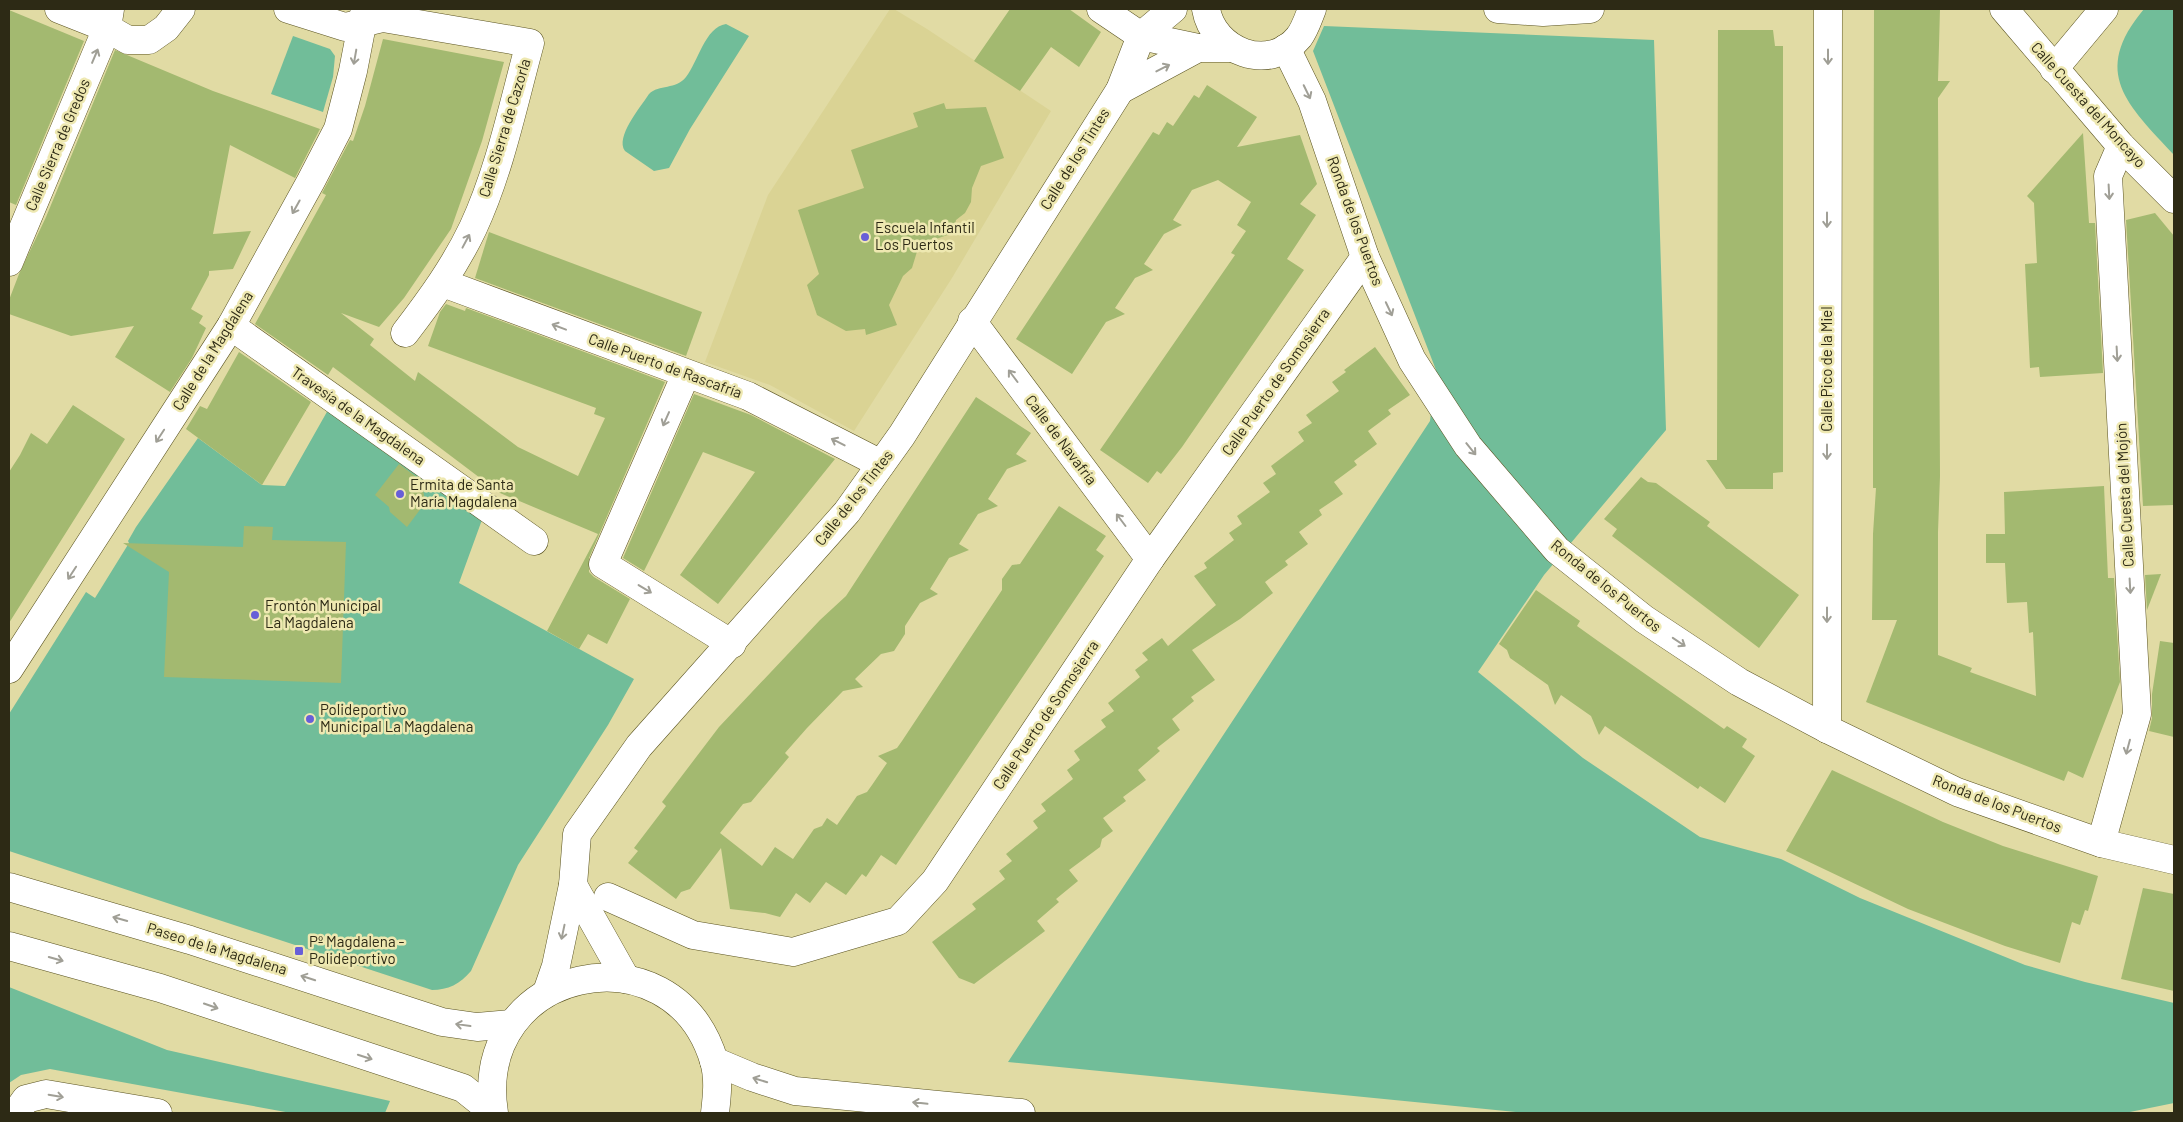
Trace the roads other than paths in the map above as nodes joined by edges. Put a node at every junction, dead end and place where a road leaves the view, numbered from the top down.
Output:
1 (59, 9) edge
2 (180, 9) edge
3 (288, 9) edge
4 (1101, 9) edge
5 (1172, 9) edge
6 (1206, 9) edge
7 (1312, 9) edge
8 (1498, 9) edge
9 (1590, 9) edge
10 (1828, 9) edge
11 (2004, 9) edge
12 (2104, 9) edge
13 (363, 16) edge
14 (109, 18) edge
15 (1141, 36) junction
16 (1198, 48) junction
17 (1231, 48) junction
18 (1286, 48) junction
19 (2054, 69) junction
20 (1120, 90) junction
21 (2121, 146) junction
22 (2174, 200) edge
23 (1365, 257) junction
24 (9, 262) edge
25 (443, 284) junction
26 (972, 321) junction
27 (231, 326) junction
28 (406, 333) dead end
29 (686, 374) junction
30 (881, 464) junction
31 (534, 541) dead end
32 (1150, 559) junction
33 (732, 644) junction
34 (9, 669) edge
35 (1827, 730) junction
36 (2102, 843) junction
37 (2174, 860) edge
38 (573, 885) junction
39 (9, 887) edge
40 (608, 897) dead end
41 (9, 946) edge
42 (626, 978) junction
43 (547, 992) junction
44 (512, 1024) junction
45 (714, 1061) junction
46 (16, 1113) edge
47 (158, 1113) edge
48 (493, 1113) edge
49 (715, 1113) edge
50 (1021, 1113) edge

1 - 14 street
2 - 14 street
3 - 13 street, Calle Sierra de Cazorla
4 - 15 street
5 - 15 street, Calle de los Tintes
6 - 17 street
7 - 18 street
8 - 9 street
10 -> 35 street, Calle Pico de la Miel
11 - 19 street, Calle Cuesta del Moncayo
12 - 19 street
25 -> 13 street, Calle Sierra de Cazorla
13 -> 27 street, Calle de la Magdalena
24 -> 14 street, Calle Sierra de Gredos
15 - 16 street
15 - 20 street, Calle de los Tintes
16 - 17 street, Calle de los Tintes
20 -> 16 street, Calle de los Tintes
17 - 18 street
18 -> 23 street, Ronda de los Puertos
19 - 21 street, Calle Cuesta del Moncayo
20 - 26 street, Calle de los Tintes
21 - 22 street, Calle Cuesta del Moncayo
21 -> 36 street, Calle Cuesta del Mojón
23 - 32 street, Calle Puerto de Somosierra
23 -> 35 street, Ronda de los Puertos
25 - 28 street, Calle Sierra de Cazorla
29 -> 25 street, Calle Puerto de Rascafría
26 - 30 street, Calle de los Tintes
32 -> 26 street, Calle de Navafría
27 - 31 street, Travesía de la Magdalena
27 -> 34 street, Calle de la Magdalena
30 -> 29 street, Calle Puerto de Rascafría
29 -> 33 street
30 - 33 street, Calle de los Tintes
32 - 40 street, Calle Puerto de Somosierra
33 - 38 street, Calle de los Tintes
35 - 36 street, Ronda de los Puertos
36 - 37 street, Ronda de los Puertos
38 - 42 street
38 -> 43 street, Calle de los Tintes
44 -> 39 street, Paseo de la Magdalena
41 -> 48 street
42 - 43 street
42 - 45 street
43 - 44 street
44 - 48 street
45 - 49 street
50 -> 45 street
46 -> 47 street

